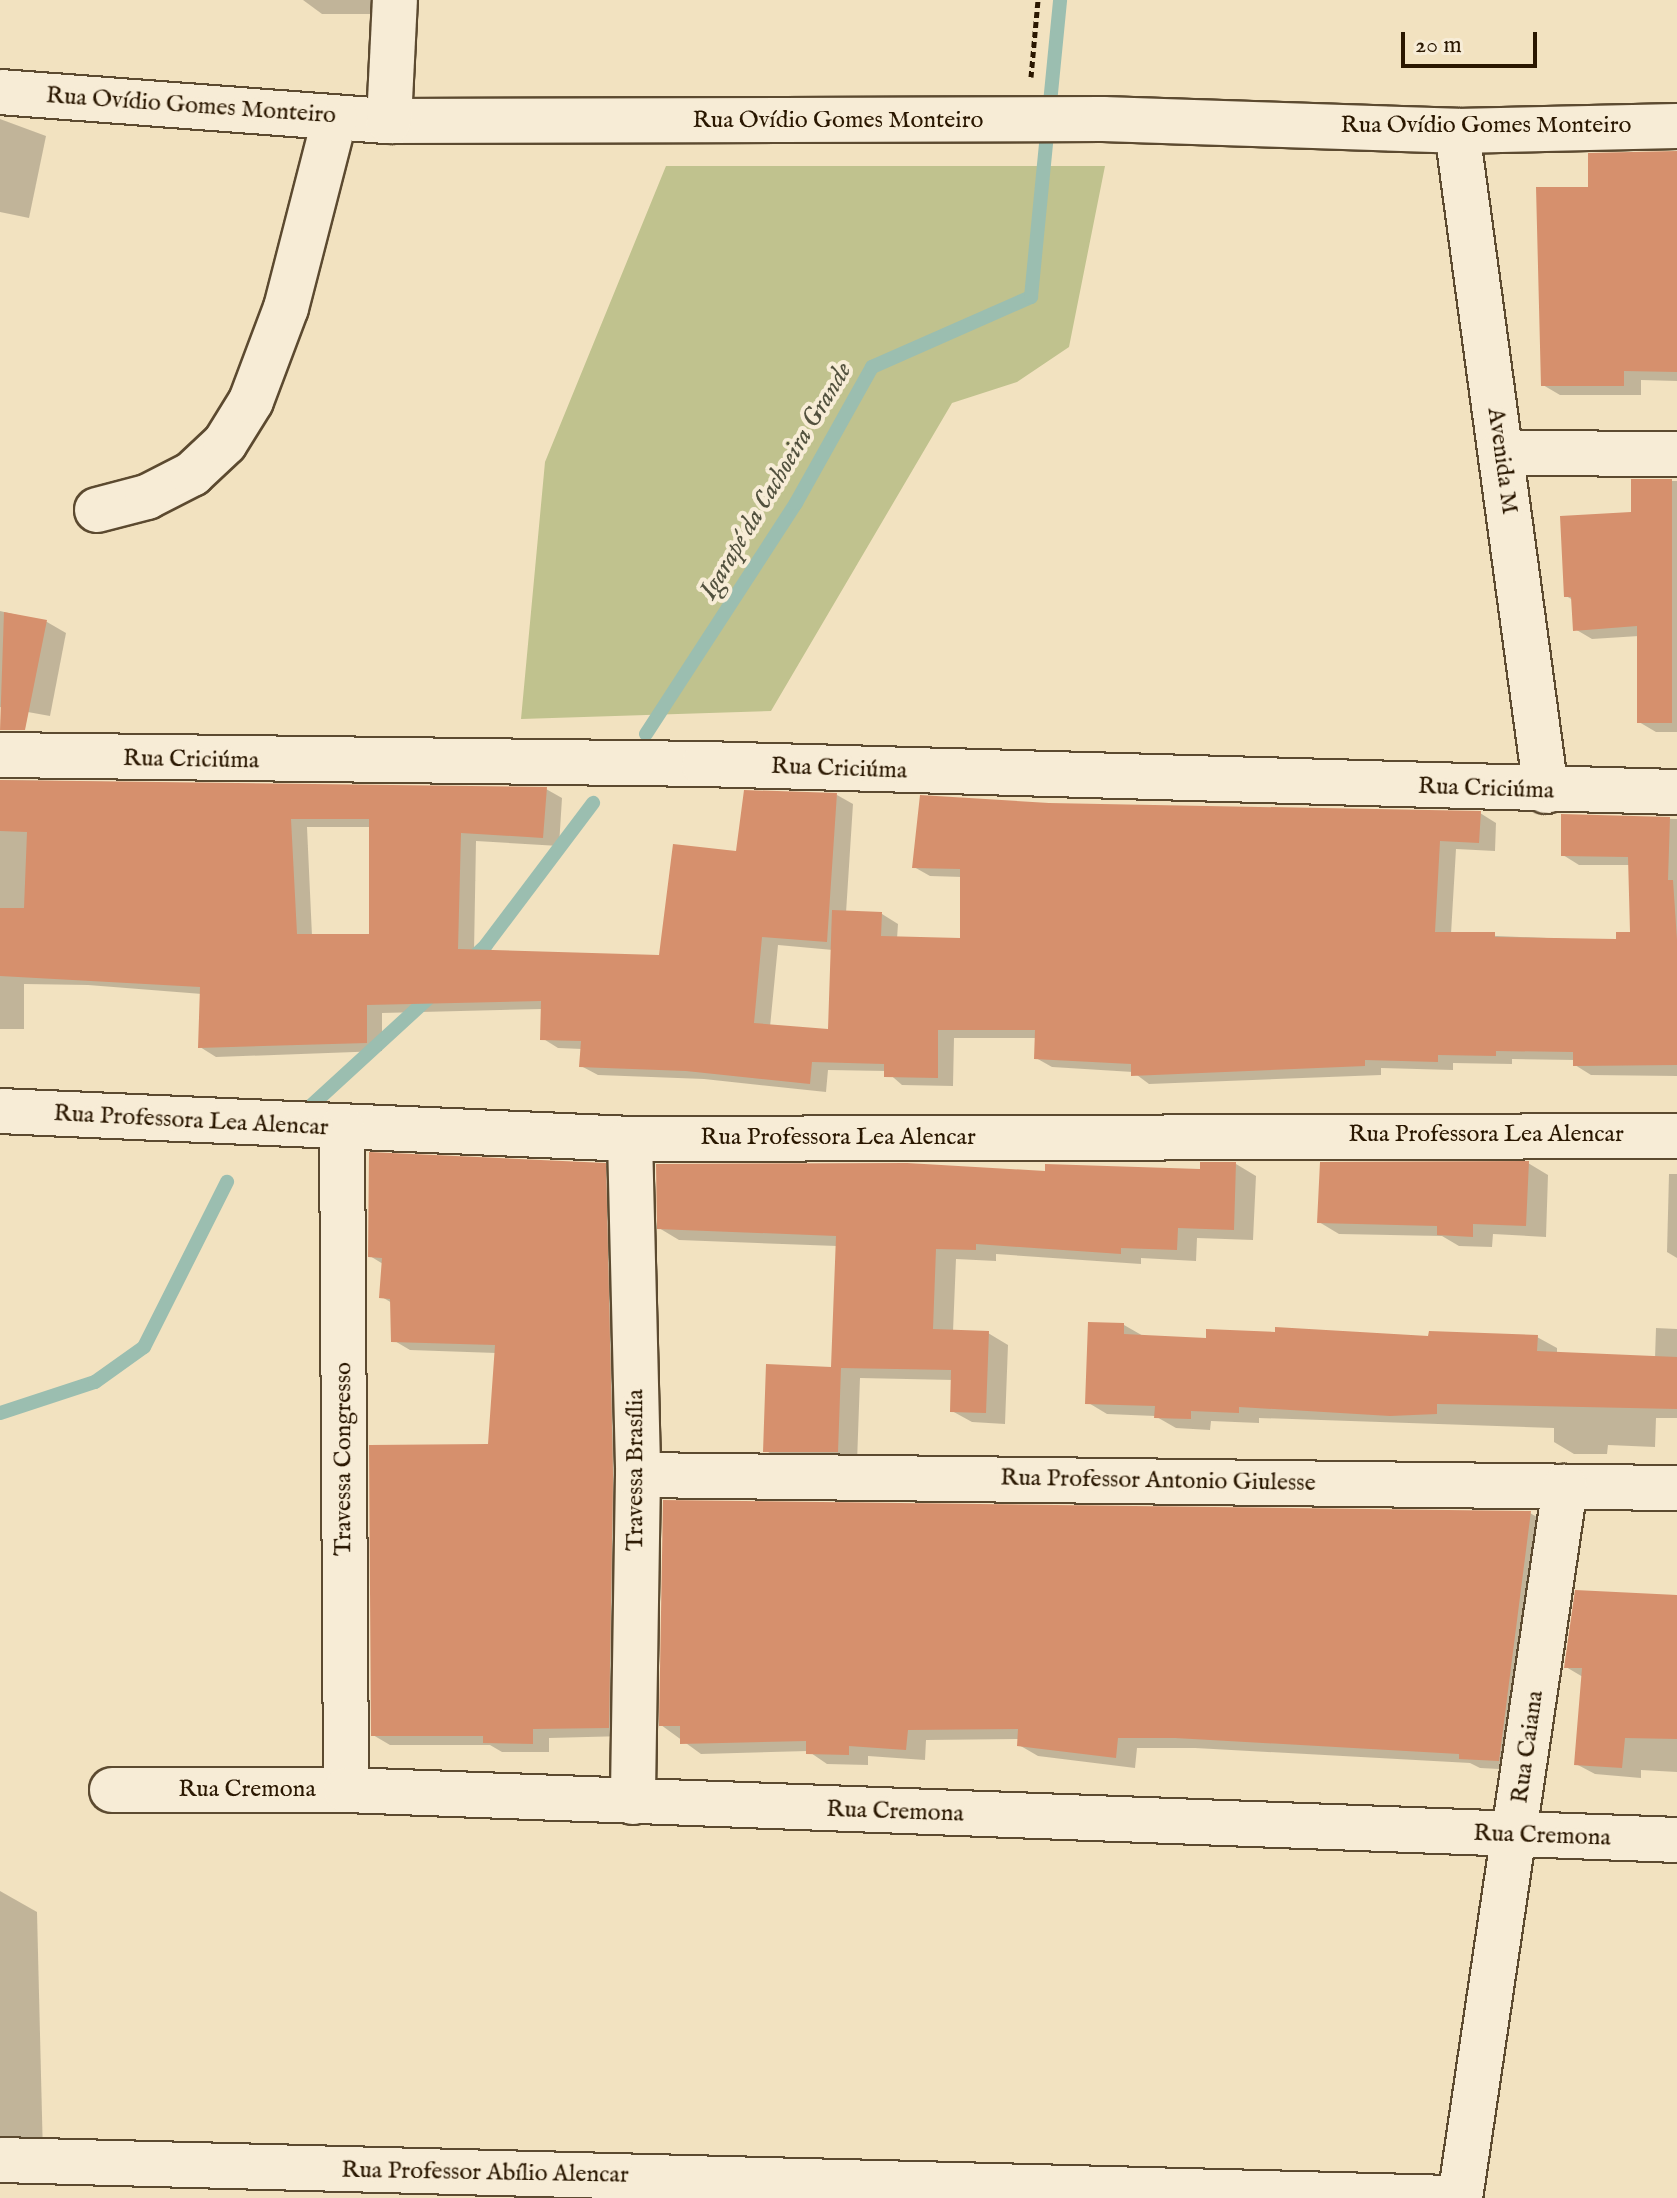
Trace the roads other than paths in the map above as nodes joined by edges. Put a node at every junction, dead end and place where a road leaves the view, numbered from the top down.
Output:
1 (395, 0) edge
2 (0, 92) edge
3 (335, 117) junction
4 (389, 121) junction
5 (1677, 126) edge
6 (1457, 131) junction
7 (1501, 453) junction
8 (1677, 454) edge
9 (97, 510) dead end
10 (0, 755) edge
11 (1546, 791) junction
12 (1677, 792) edge
13 (0, 1111) edge
14 (342, 1128) junction
15 (1677, 1136) edge
16 (630, 1139) junction
17 (638, 1475) junction
18 (1565, 1487) junction
19 (1677, 1488) edge
20 (112, 1790) dead end
21 (346, 1790) junction
22 (633, 1802) junction
23 (1515, 1836) junction
24 (1677, 1840) edge
25 (0, 2160) edge
26 (1450, 2198) edge
27 (1460, 2198) edge

1 - 4 street
2 - 3 street, Rua Ovídio Gomes Monteiro
3 - 4 street, Rua Ovídio Gomes Monteiro
3 - 9 street
4 - 6 street, Rua Ovídio Gomes Monteiro
5 - 6 street, Rua Ovídio Gomes Monteiro
6 - 7 street, Avenida M
7 - 8 street
7 - 11 street, Avenida M
10 - 11 street, Rua Criciúma
11 - 12 street, Rua Criciúma
13 - 14 street, Rua Professora Lea Alencar
14 - 16 street, Rua Professora Lea Alencar
14 - 21 street, Travessa Congresso
15 - 16 street, Rua Professora Lea Alencar
16 - 17 street, Travessa Brasília
17 - 18 street, Rua Professor Antonio Giulesse
17 - 22 street, Travessa Brasília
18 - 19 street, Rua Professor Antonio Giulesse
18 - 23 street, Rua Caiana
20 - 21 street, Rua Cremona
21 - 22 street, Rua Cremona
22 - 23 street, Rua Cremona
23 - 24 street, Rua Cremona
23 - 27 street, Rua Caiana
25 - 26 street, Rua Professor Abílio Alencar

